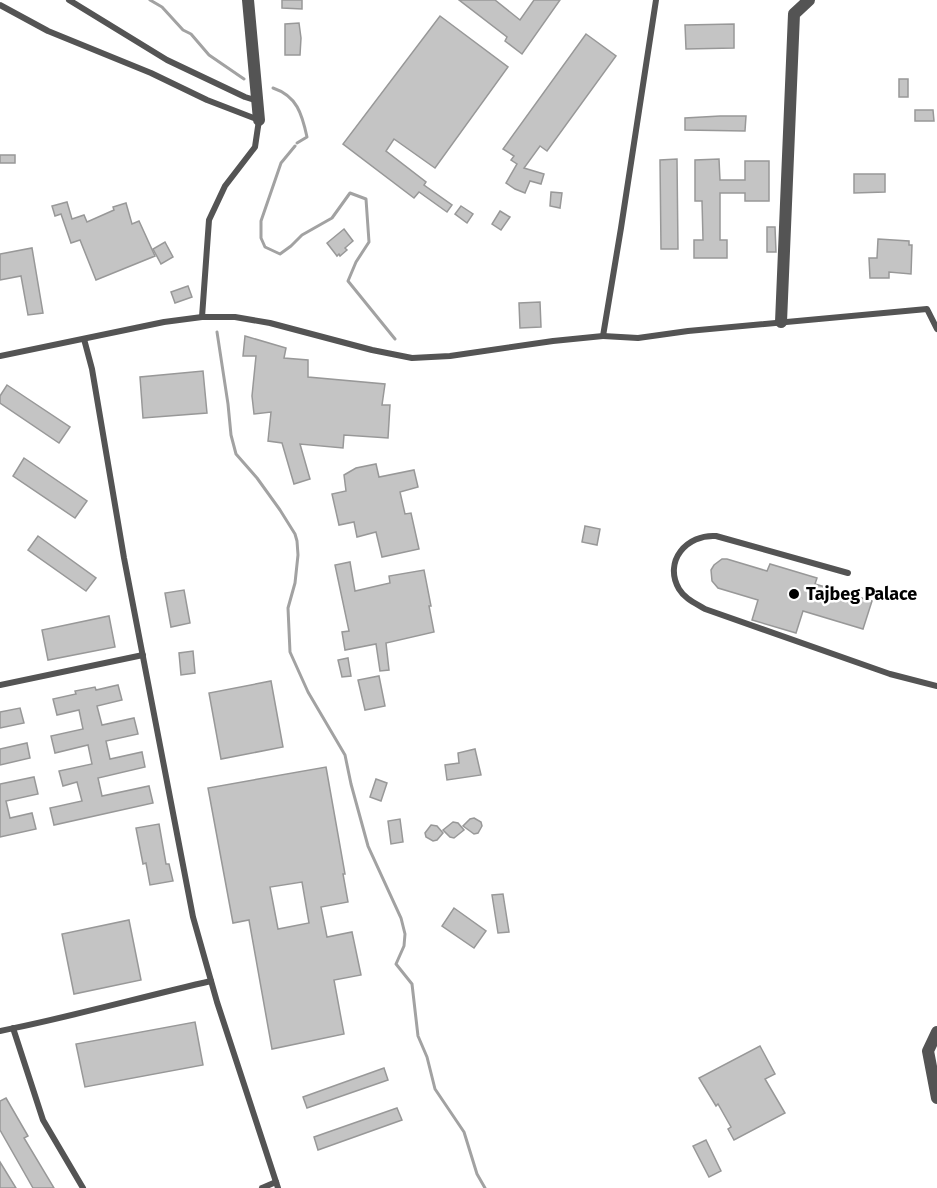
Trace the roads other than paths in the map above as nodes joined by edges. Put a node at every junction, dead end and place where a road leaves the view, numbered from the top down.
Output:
1 (69, 0) edge
2 (248, 0) edge
3 (656, 0) edge
4 (809, 0) edge
5 (0, 4) edge
6 (258, 101) junction
7 (259, 120) junction
8 (202, 317) junction
9 (781, 322) junction
10 (937, 329) edge
11 (603, 336) junction
12 (84, 339) junction
13 (0, 356) edge
14 (848, 573) dead end
15 (143, 655) junction
16 (0, 685) edge
17 (937, 686) edge
18 (211, 981) junction
19 (14, 1028) junction
20 (0, 1031) edge
21 (937, 1032) edge
22 (933, 1057) edge
23 (937, 1098) edge
24 (277, 1185) edge
25 (83, 1188) edge
26 (262, 1188) edge

1 - 6 lane
2 - 6 street
3 - 11 lane
4 - 9 street
5 - 7 lane
6 - 7 street
7 - 8 lane
8 - 11 lane
8 - 12 lane
9 - 10 lane
9 - 11 lane
12 - 13 lane
12 - 15 lane
14 - 17 lane
15 - 16 lane
15 - 18 lane
18 - 19 lane
18 - 24 lane
19 - 20 lane
19 - 25 lane
21 - 22 street
22 - 23 street
24 - 26 lane

